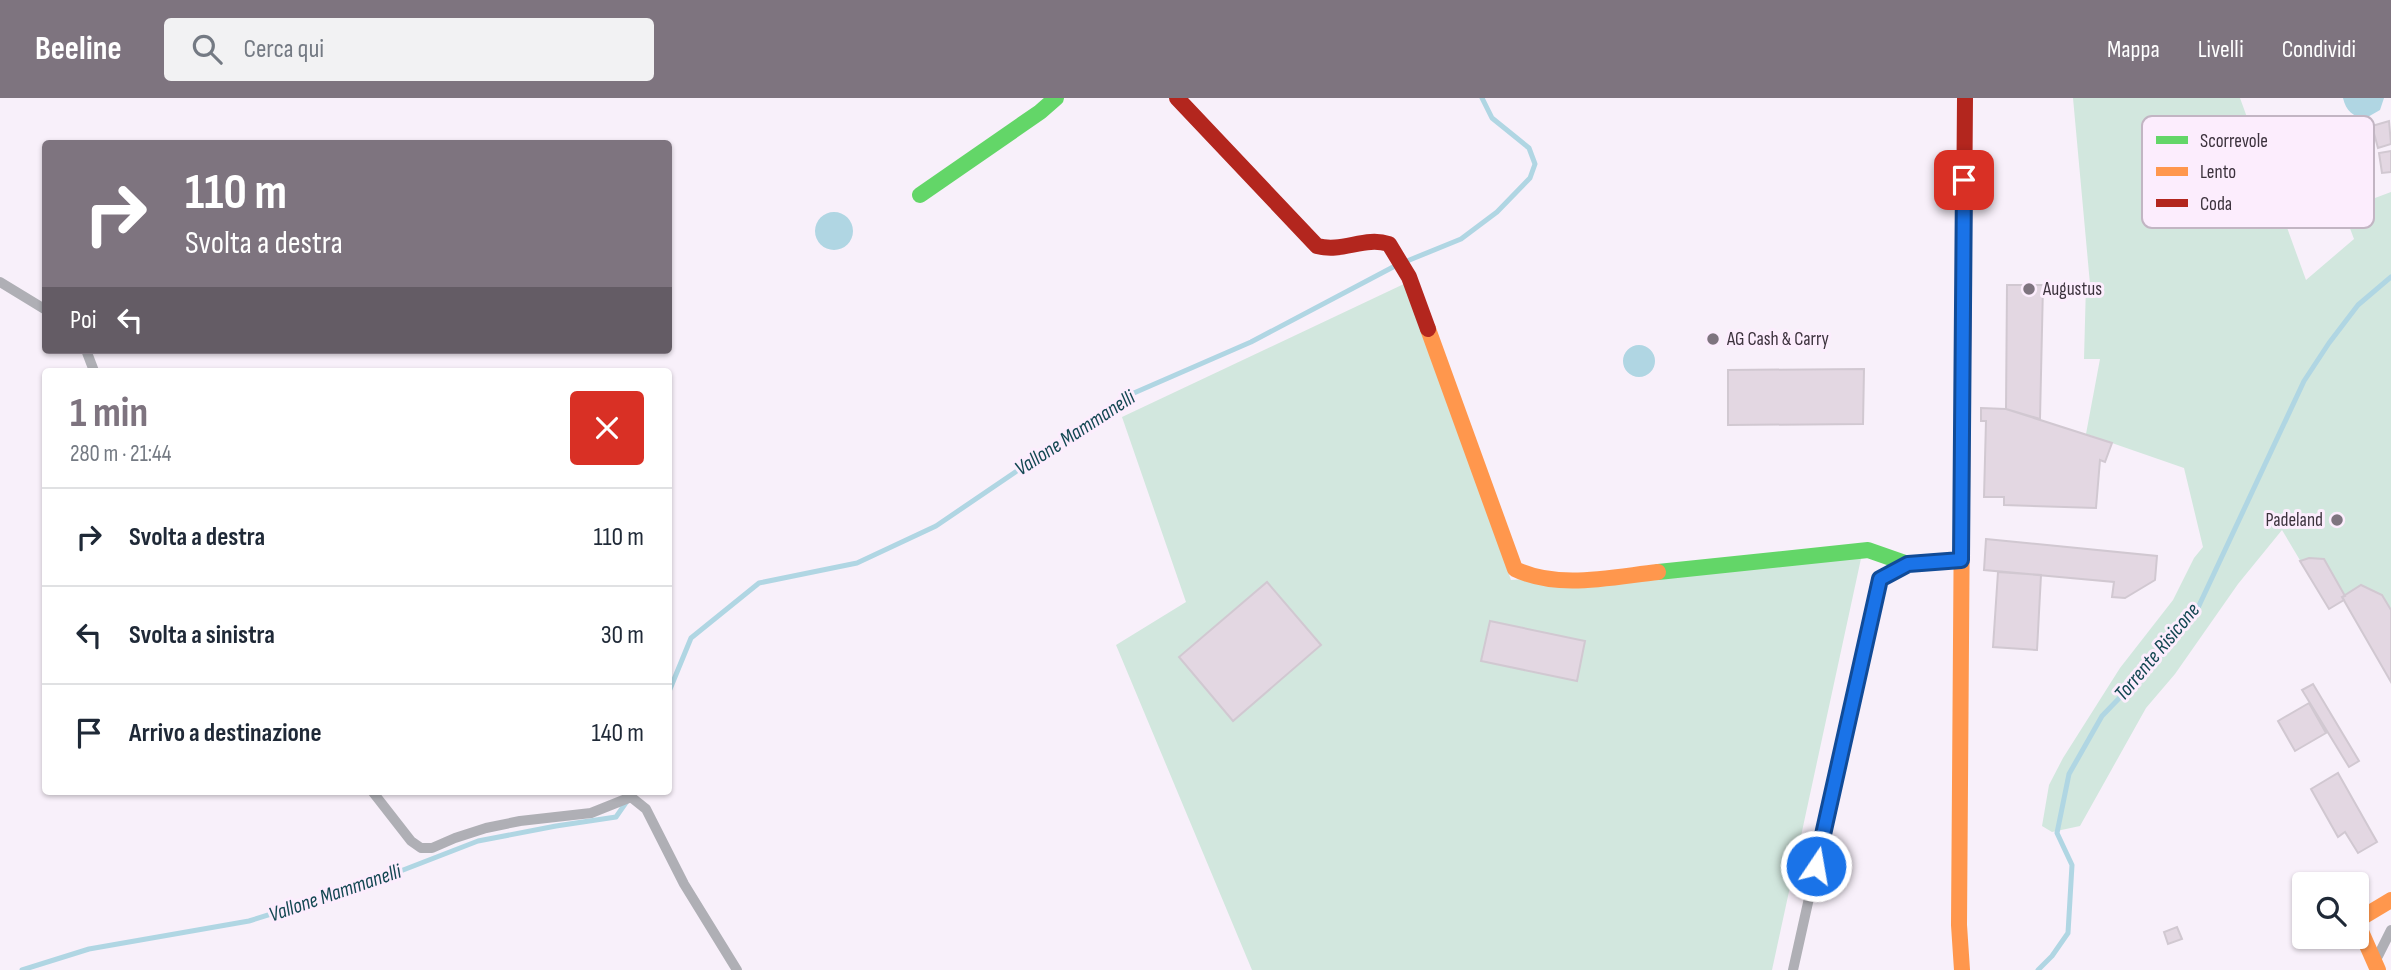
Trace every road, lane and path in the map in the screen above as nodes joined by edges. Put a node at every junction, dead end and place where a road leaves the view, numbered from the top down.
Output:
1 (1056, 98) edge
2 (1177, 98) edge
3 (1965, 98) edge
4 (920, 195) dead end
5 (0, 282) edge
6 (42, 308) edge
7 (1961, 560) junction
8 (1908, 564) junction
9 (375, 795) edge
10 (2391, 900) edge
11 (2391, 930) edge
12 (2376, 967) edge
13 (737, 970) edge
14 (1793, 970) edge
15 (1962, 970) edge

1 - 4 street
2 - 8 street
3 - 7 street
5 - 6 lane
7 - 8 street
7 - 15 street
8 - 14 lane
9 - 13 lane
10 - 12 street
11 - 12 lane

